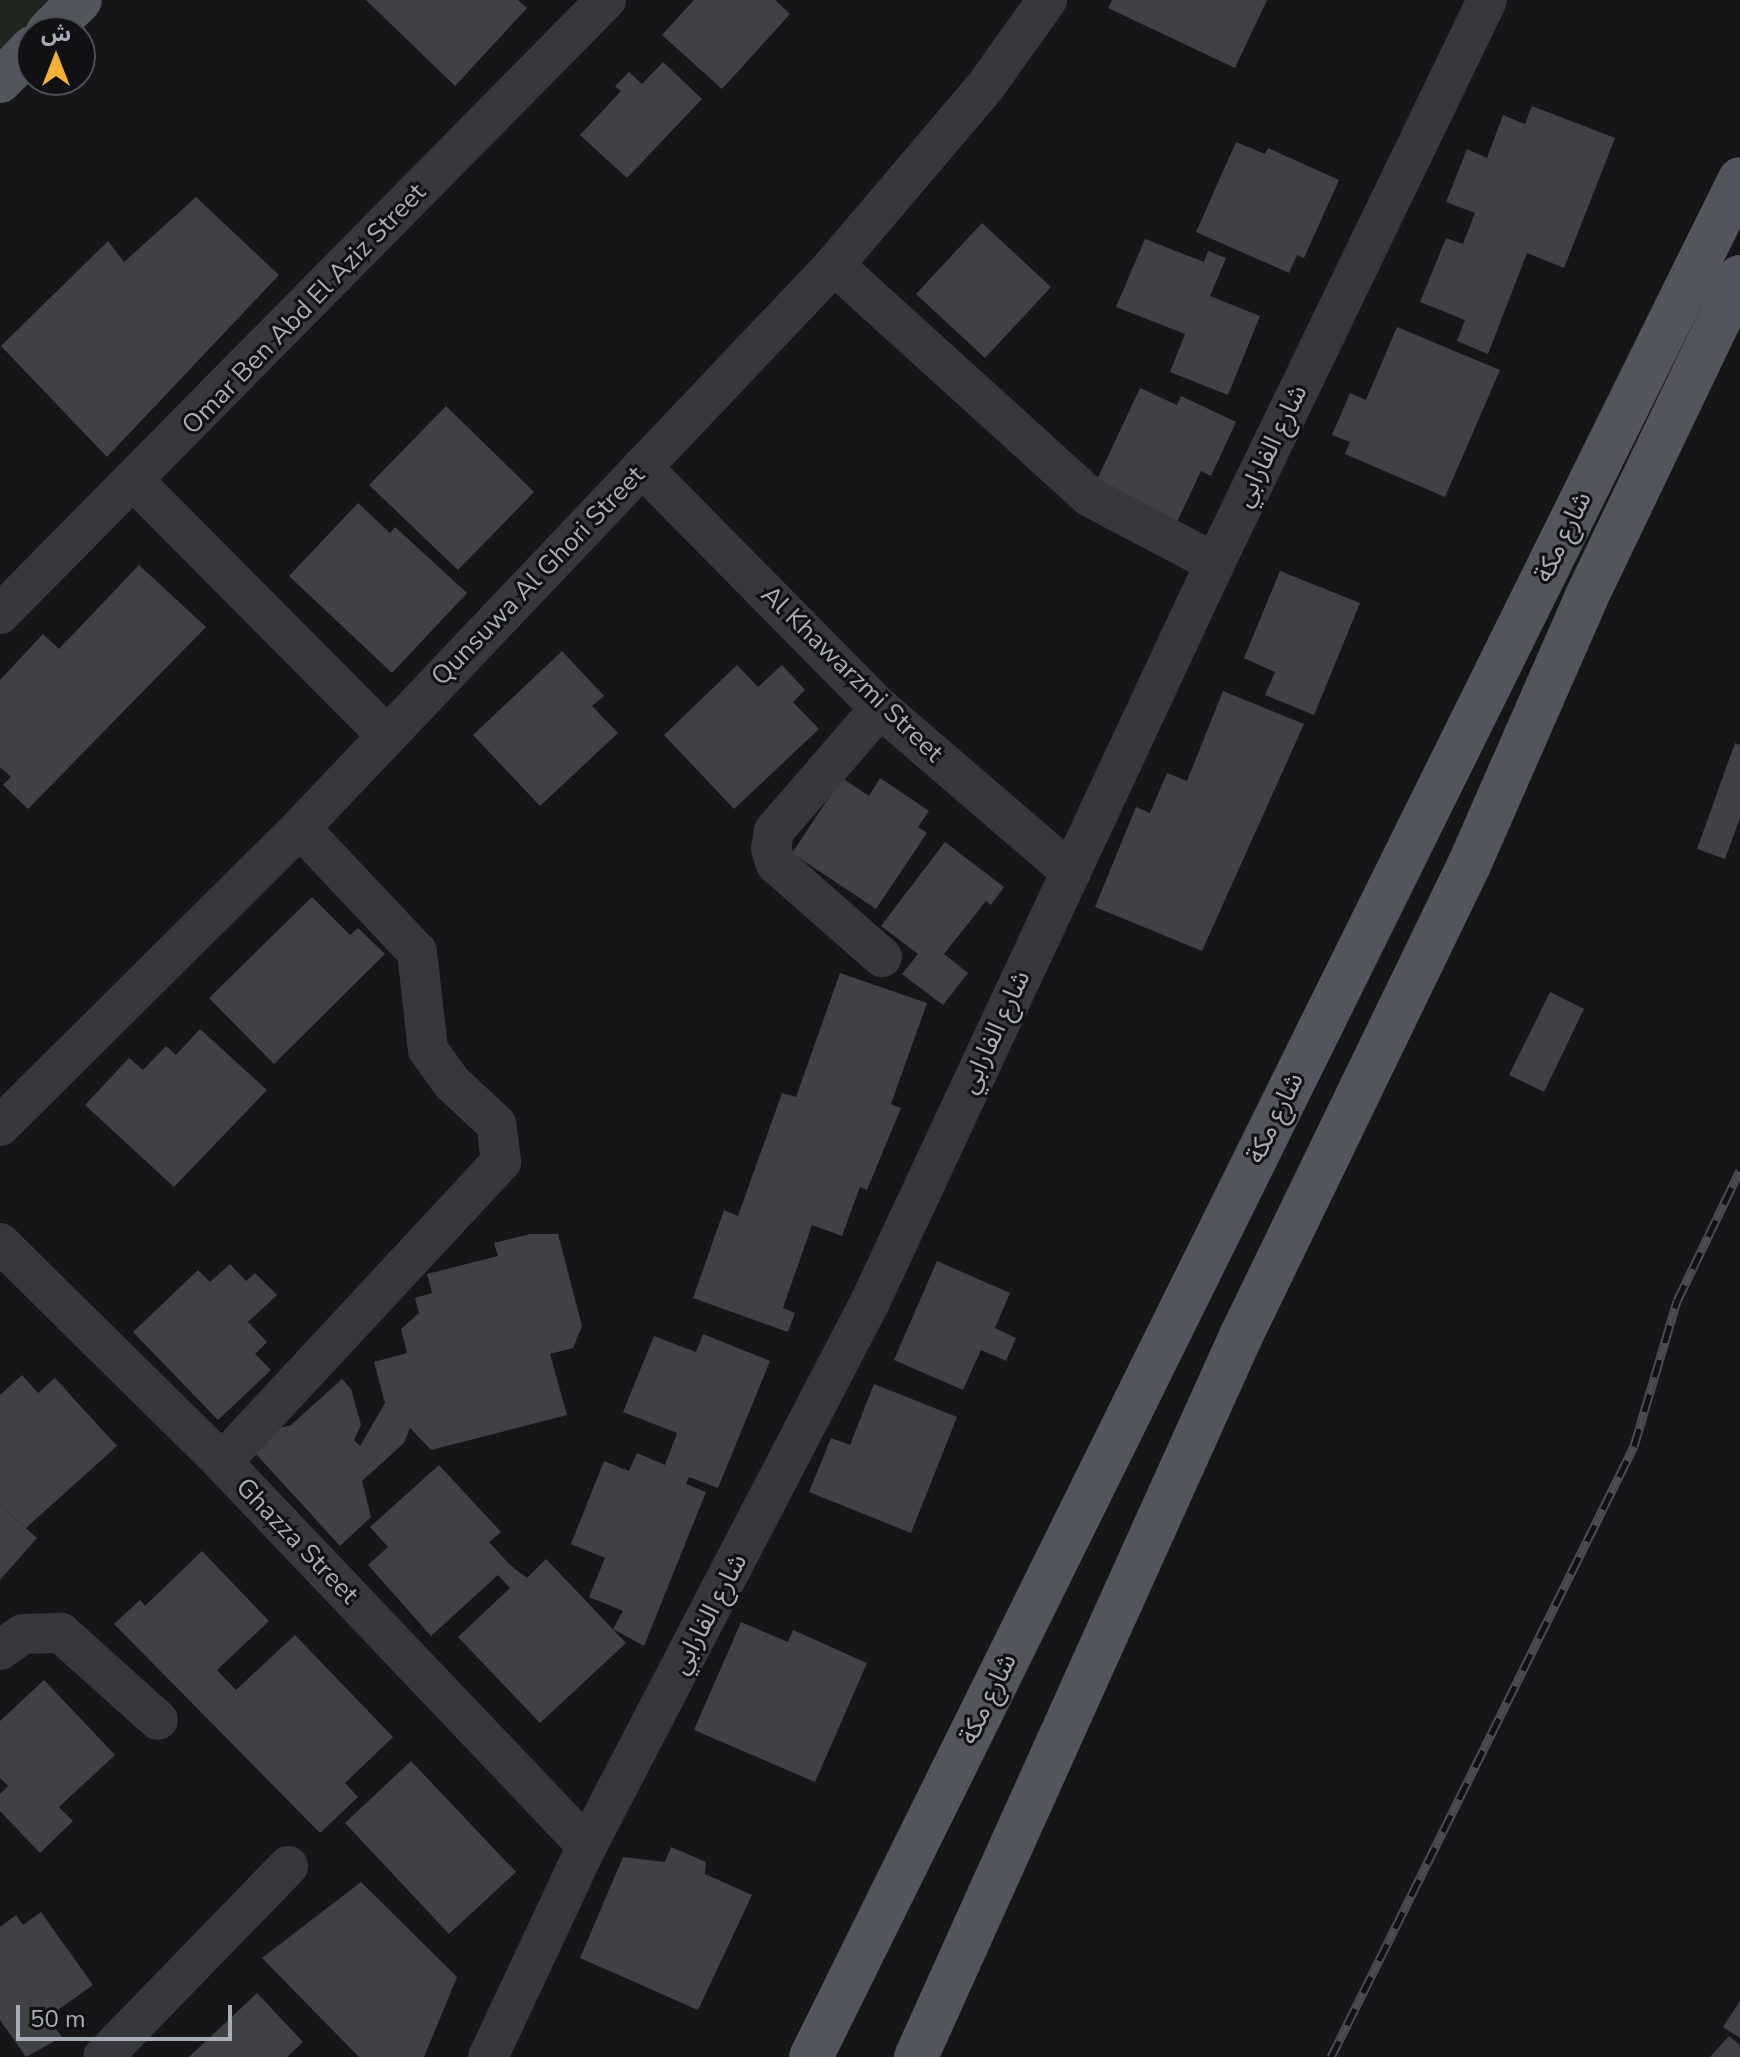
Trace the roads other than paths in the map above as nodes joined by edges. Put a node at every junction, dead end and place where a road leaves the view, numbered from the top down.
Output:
1 (80, 0) edge
2 (606, 0) edge
3 (1047, 0) edge
4 (1487, 0) edge
5 (64, 16) edge
6 (16, 64) edge
7 (0, 81) edge
8 (1740, 179) edge
9 (834, 265) junction
10 (1740, 277) edge
11 (642, 467) junction
12 (135, 482) junction
13 (1215, 563) junction
14 (0, 614) edge
15 (880, 708) junction
16 (386, 735) junction
17 (300, 828) junction
18 (1071, 872) junction
19 (882, 957) dead end
20 (0, 1126) edge
21 (0, 1243) edge
22 (222, 1462) junction
23 (0, 1650) edge
24 (158, 1720) dead end
25 (587, 1846) junction
26 (288, 1866) dead end
27 (103, 2057) edge
28 (488, 2057) edge
29 (811, 2057) edge
30 (916, 2057) edge

1 - 5 main road
2 - 12 street, Omar Ben Abd El Aziz Street
3 - 9 street, Qunsuwa Al Ghori Street
4 - 13 street, شارع الفارابي
6 - 7 main road
8 - 29 main road, شارع مكة
9 - 11 street, Qunsuwa Al Ghori Street
9 - 13 street
10 - 30 main road, شارع مكة
11 - 15 street, Al Khawarzmi Street
11 - 16 street, Qunsuwa Al Ghori Street
12 - 14 street, Omar Ben Abd El Aziz Street
12 - 16 street
13 - 18 street, شارع الفارابي
15 - 18 street, Al Khawarzmi Street
15 - 19 street
16 - 17 street, Qunsuwa Al Ghori Street
17 - 20 street, Qunsuwa Al Ghori Street
17 - 22 street
18 - 25 street, شارع الفارابي
21 - 22 street, Ghazza Street
22 - 25 street, Ghazza Street
23 - 24 street
25 - 28 street, شارع الفارابي
26 - 27 street

